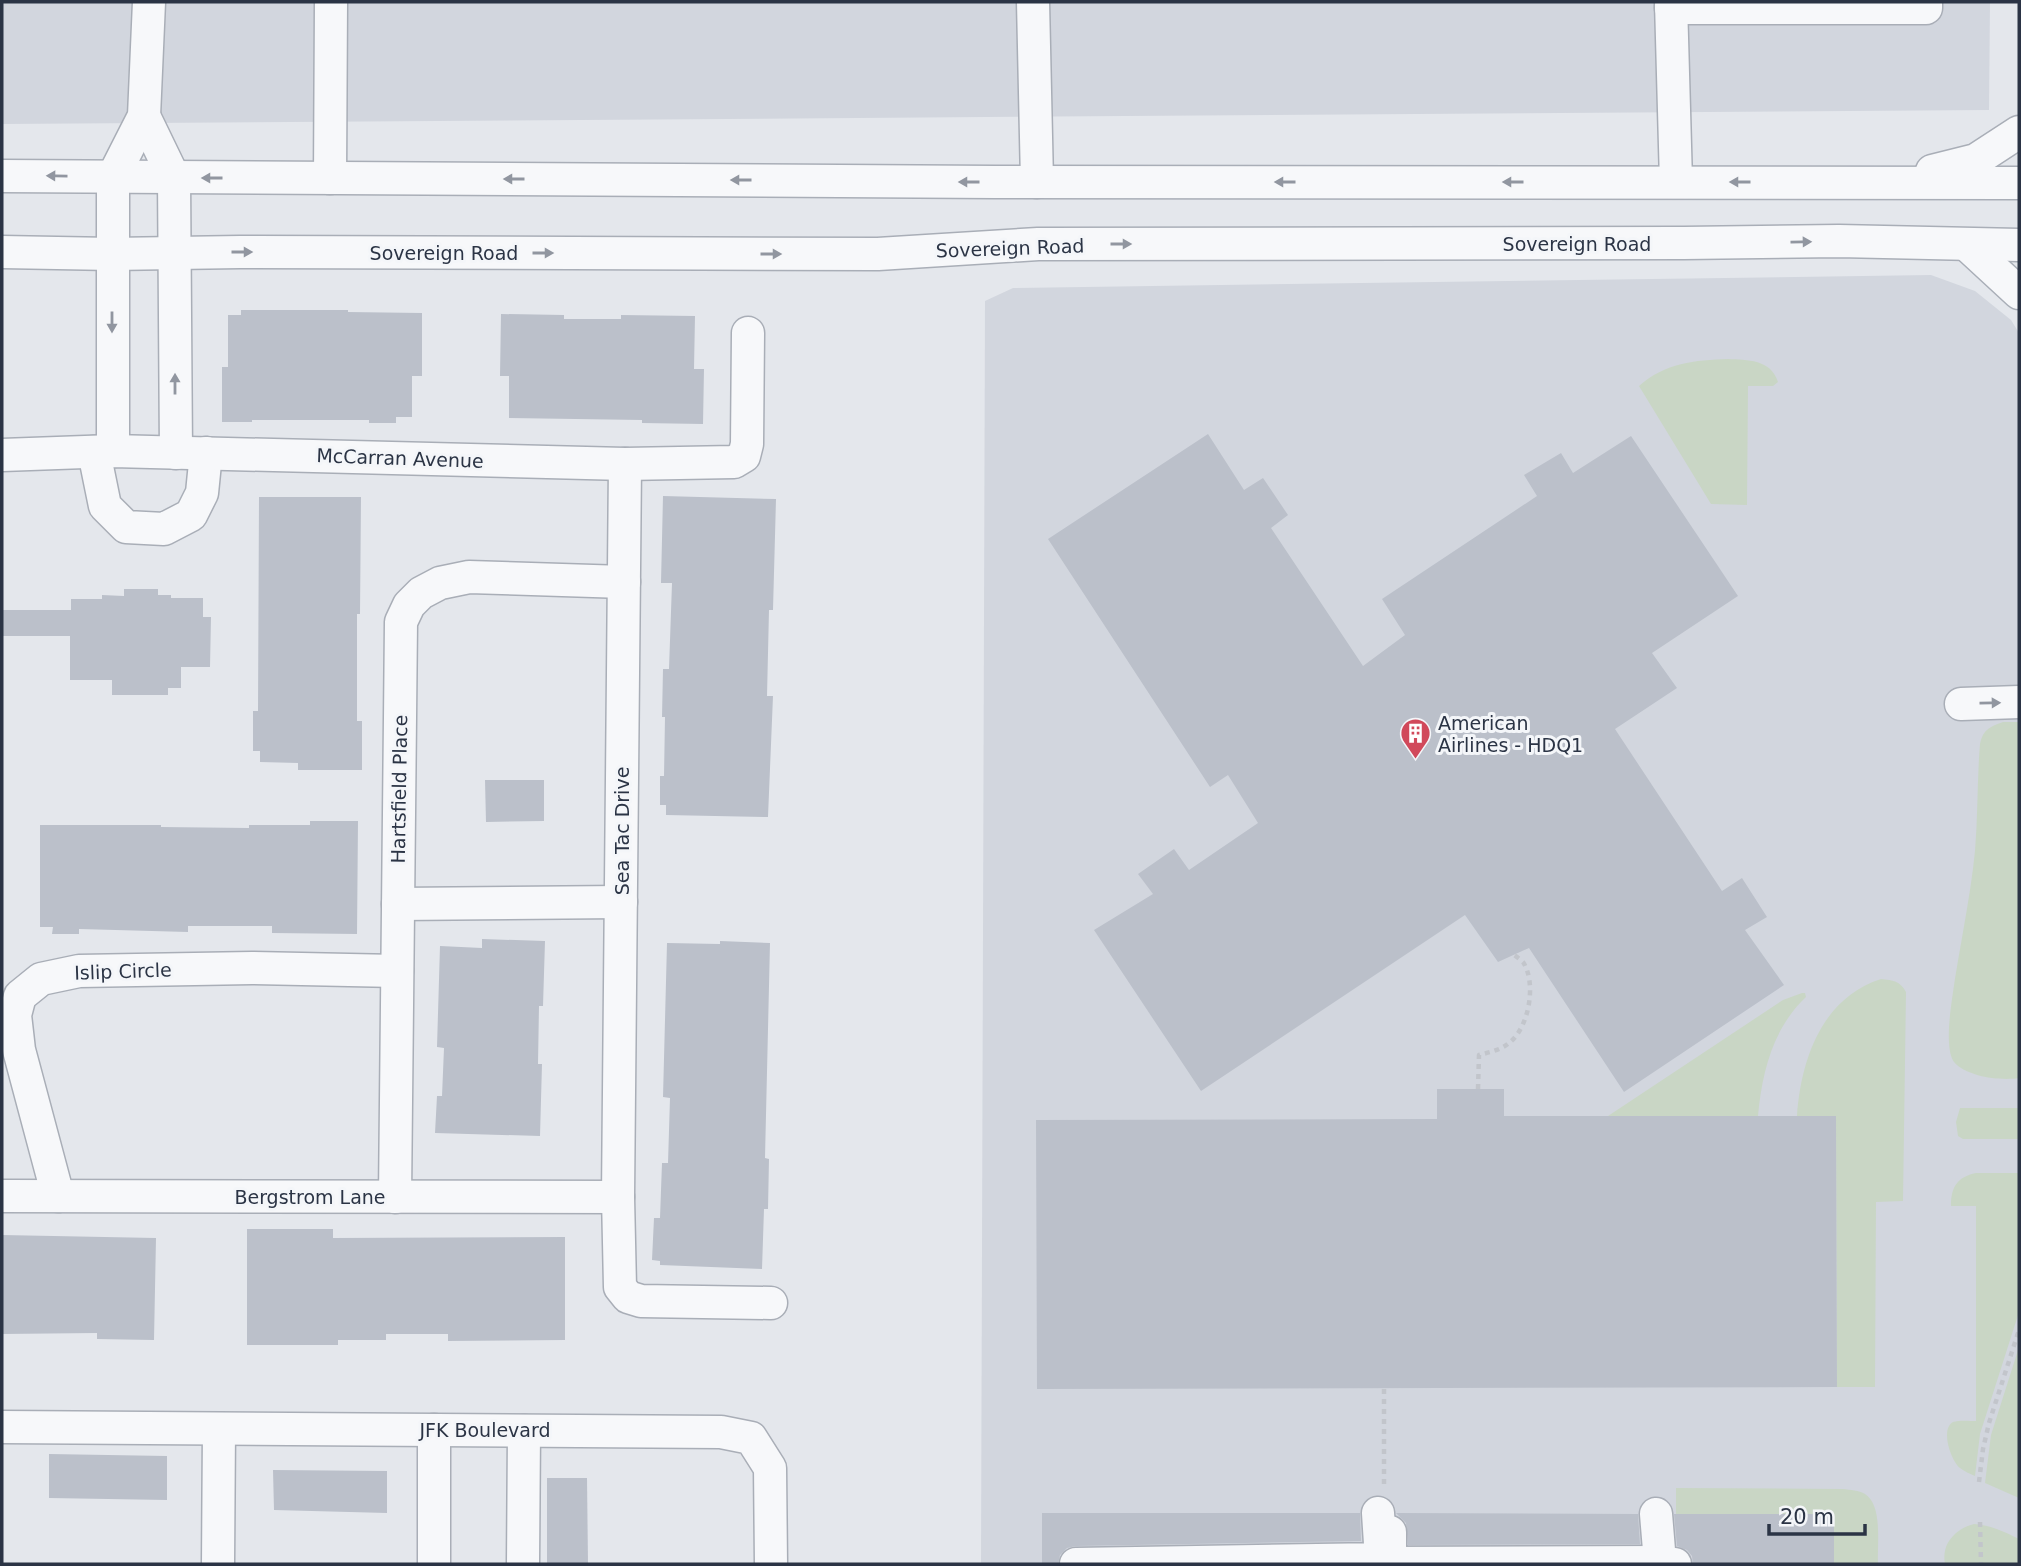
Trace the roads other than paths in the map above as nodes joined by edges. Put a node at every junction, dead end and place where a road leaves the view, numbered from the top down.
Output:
1 (149, 2) edge
2 (331, 2) edge
3 (1033, 2) edge
4 (1926, 2) edge
5 (1671, 5) edge
6 (144, 116) junction
7 (2019, 132) edge
8 (2, 176) edge
9 (113, 177) junction
10 (174, 178) junction
11 (330, 178) junction
12 (1037, 182) junction
13 (1676, 182) junction
14 (1808, 182) junction
15 (2019, 183) edge
16 (1967, 244) junction
17 (2019, 244) edge
18 (2, 252) edge
19 (174, 253) junction
20 (112, 254) junction
21 (2019, 293) edge
22 (748, 333) dead end
23 (103, 451) junction
24 (191, 453) junction
25 (2, 455) edge
26 (625, 464) junction
27 (624, 582) junction
28 (2019, 702) edge
29 (1961, 704) dead end
30 (621, 902) junction
31 (398, 904) junction
32 (397, 971) junction
33 (2, 1196) edge
34 (58, 1196) junction
35 (395, 1197) junction
36 (618, 1198) junction
37 (771, 1303) dead end
38 (2, 1427) edge
39 (219, 1429) junction
40 (434, 1430) junction
41 (524, 1430) junction
42 (1656, 1514) dead end
43 (1667, 1563) edge
44 (218, 1564) edge
45 (434, 1564) edge
46 (523, 1564) edge
47 (771, 1564) edge
48 (1076, 1564) edge

1 - 6 street
2 - 11 street
3 - 12 street
4 - 5 street
5 - 13 street
6 - 9 street
6 - 10 street
7 - 14 street
9 -> 8 street
9 - 10 street
9 - 20 street
11 -> 10 street
10 - 19 street
12 -> 11 street
13 -> 12 street
14 -> 13 street
14 - 15 street
16 - 17 street, Sovereign Road
19 -> 16 street, Sovereign Road
16 - 21 street
18 - 20 street, Sovereign Road
19 - 20 street, Sovereign Road
24 -> 19 street
20 -> 23 street
22 - 26 street, McCarran Avenue
23 - 24 street, McCarran Avenue
23 - 24 street
23 - 25 street, McCarran Avenue
24 - 26 street, McCarran Avenue
26 - 27 street, Sea Tac Drive
27 - 30 street, Sea Tac Drive
27 - 31 street, Hartsfield Place
29 -> 28 street
30 - 31 street
30 - 36 street, Sea Tac Drive
31 - 32 street, Hartsfield Place
32 - 34 street, Islip Circle
32 - 35 street, Hartsfield Place
33 - 34 street, Bergstrom Lane
34 - 35 street, Bergstrom Lane
35 - 36 street, Bergstrom Lane
36 - 37 street, Sea Tac Drive
38 - 39 street, JFK Boulevard
39 - 40 street, JFK Boulevard
39 - 44 street
40 - 41 street, JFK Boulevard
40 - 45 street
41 - 46 street
41 - 47 street, JFK Boulevard
42 - 43 street
43 - 48 street

